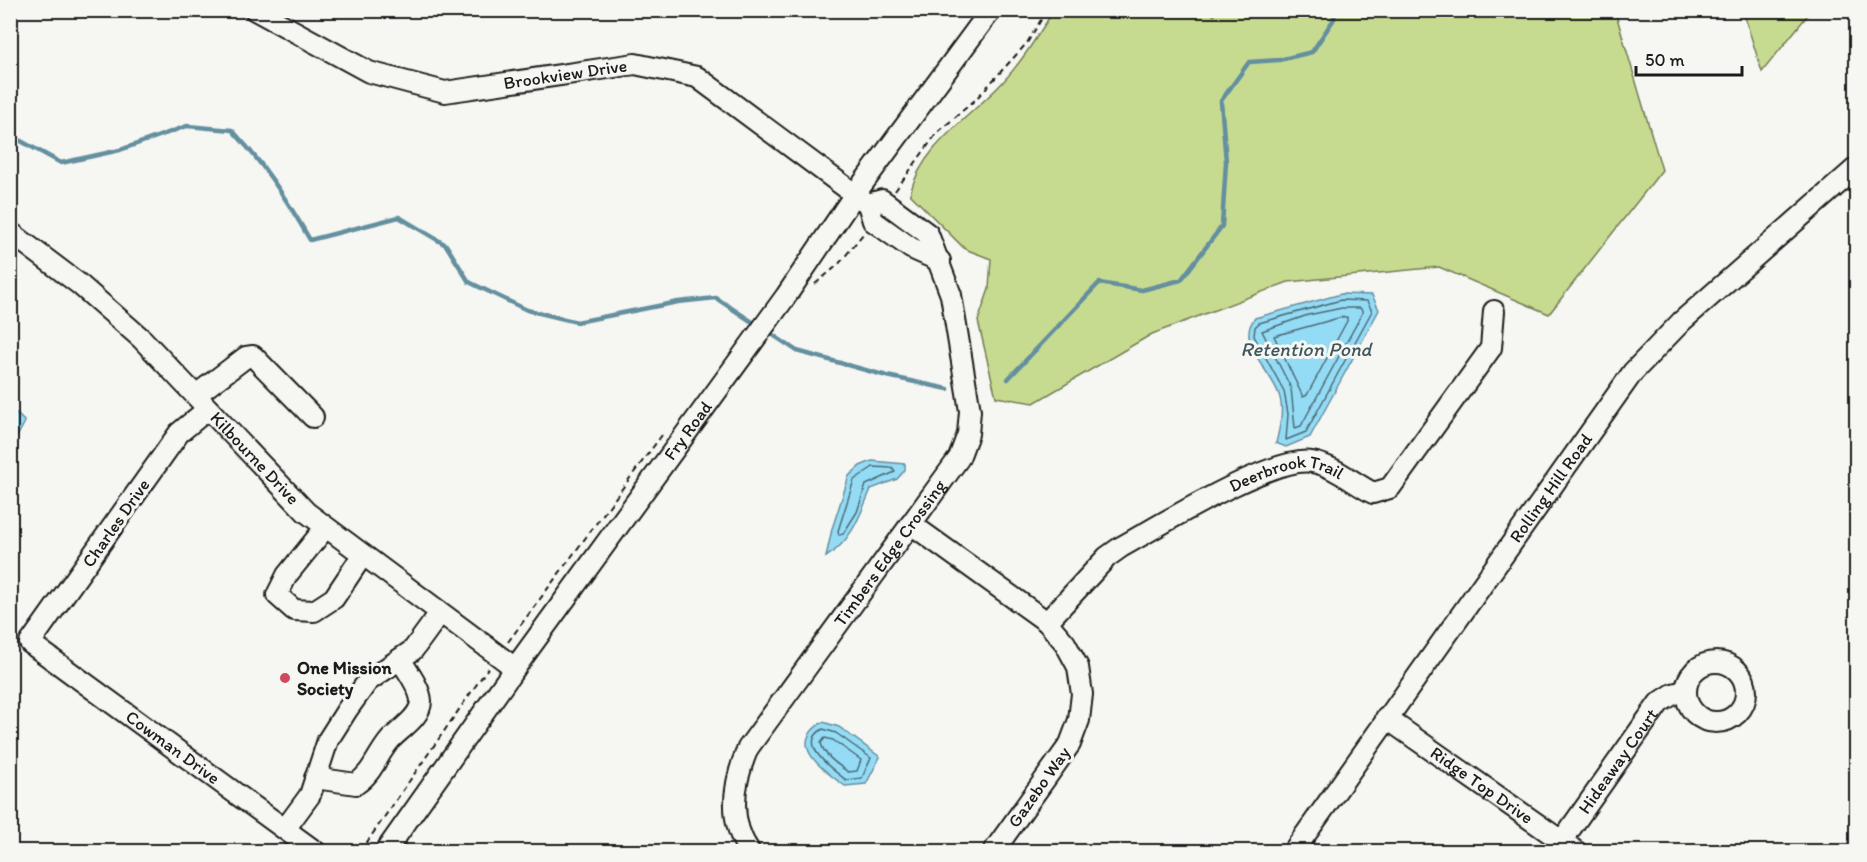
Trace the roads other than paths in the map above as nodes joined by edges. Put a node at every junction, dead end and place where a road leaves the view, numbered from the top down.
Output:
1 (255, 10) edge
2 (991, 10) edge
3 (1857, 168) edge
4 (871, 205) junction
5 (10, 232) edge
6 (1494, 311) dead end
7 (202, 402) junction
8 (313, 417) dead end
9 (911, 524) junction
10 (326, 528) junction
11 (362, 556) junction
12 (440, 613) junction
13 (1047, 622) junction
14 (30, 643) joint
15 (400, 659) junction
16 (515, 668) junction
17 (1685, 692) dead end
18 (1386, 718) junction
19 (315, 778) junction
20 (285, 829) junction
21 (1569, 847) edge
22 (316, 852) edge
23 (385, 852) edge
24 (750, 852) edge
25 (993, 852) edge
26 (1293, 852) edge

1 - 4 street, Brookview Drive
2 - 4 street, Fry Road
3 - 18 street, Rolling Hill Road
4 - 9 street, Timbers Edge Crossing
4 - 16 street, Fry Road
5 - 7 street, Kilbourne Drive
6 - 13 street, Deerbrook Trail
7 - 8 street, Charles Drive
7 - 10 street, Kilbourne Drive
7 - 14 street, Charles Drive
9 - 13 street, Gazebo Way
9 - 24 street, Timbers Edge Crossing
10 - 11 street, Kilbourne Drive
10 - 11 street
11 - 12 street, Kilbourne Drive
12 - 15 street
12 - 16 street, Kilbourne Drive
13 - 25 street, Gazebo Way
14 - 20 street, Cowman Drive
15 - 19 street
15 - 19 street
16 - 23 street, Fry Road
17 - 21 street, Hideaway Court
18 - 21 street, Ridge Top Drive
18 - 26 street, Rolling Hill Road
19 - 20 street
20 - 22 street, Cowman Drive

